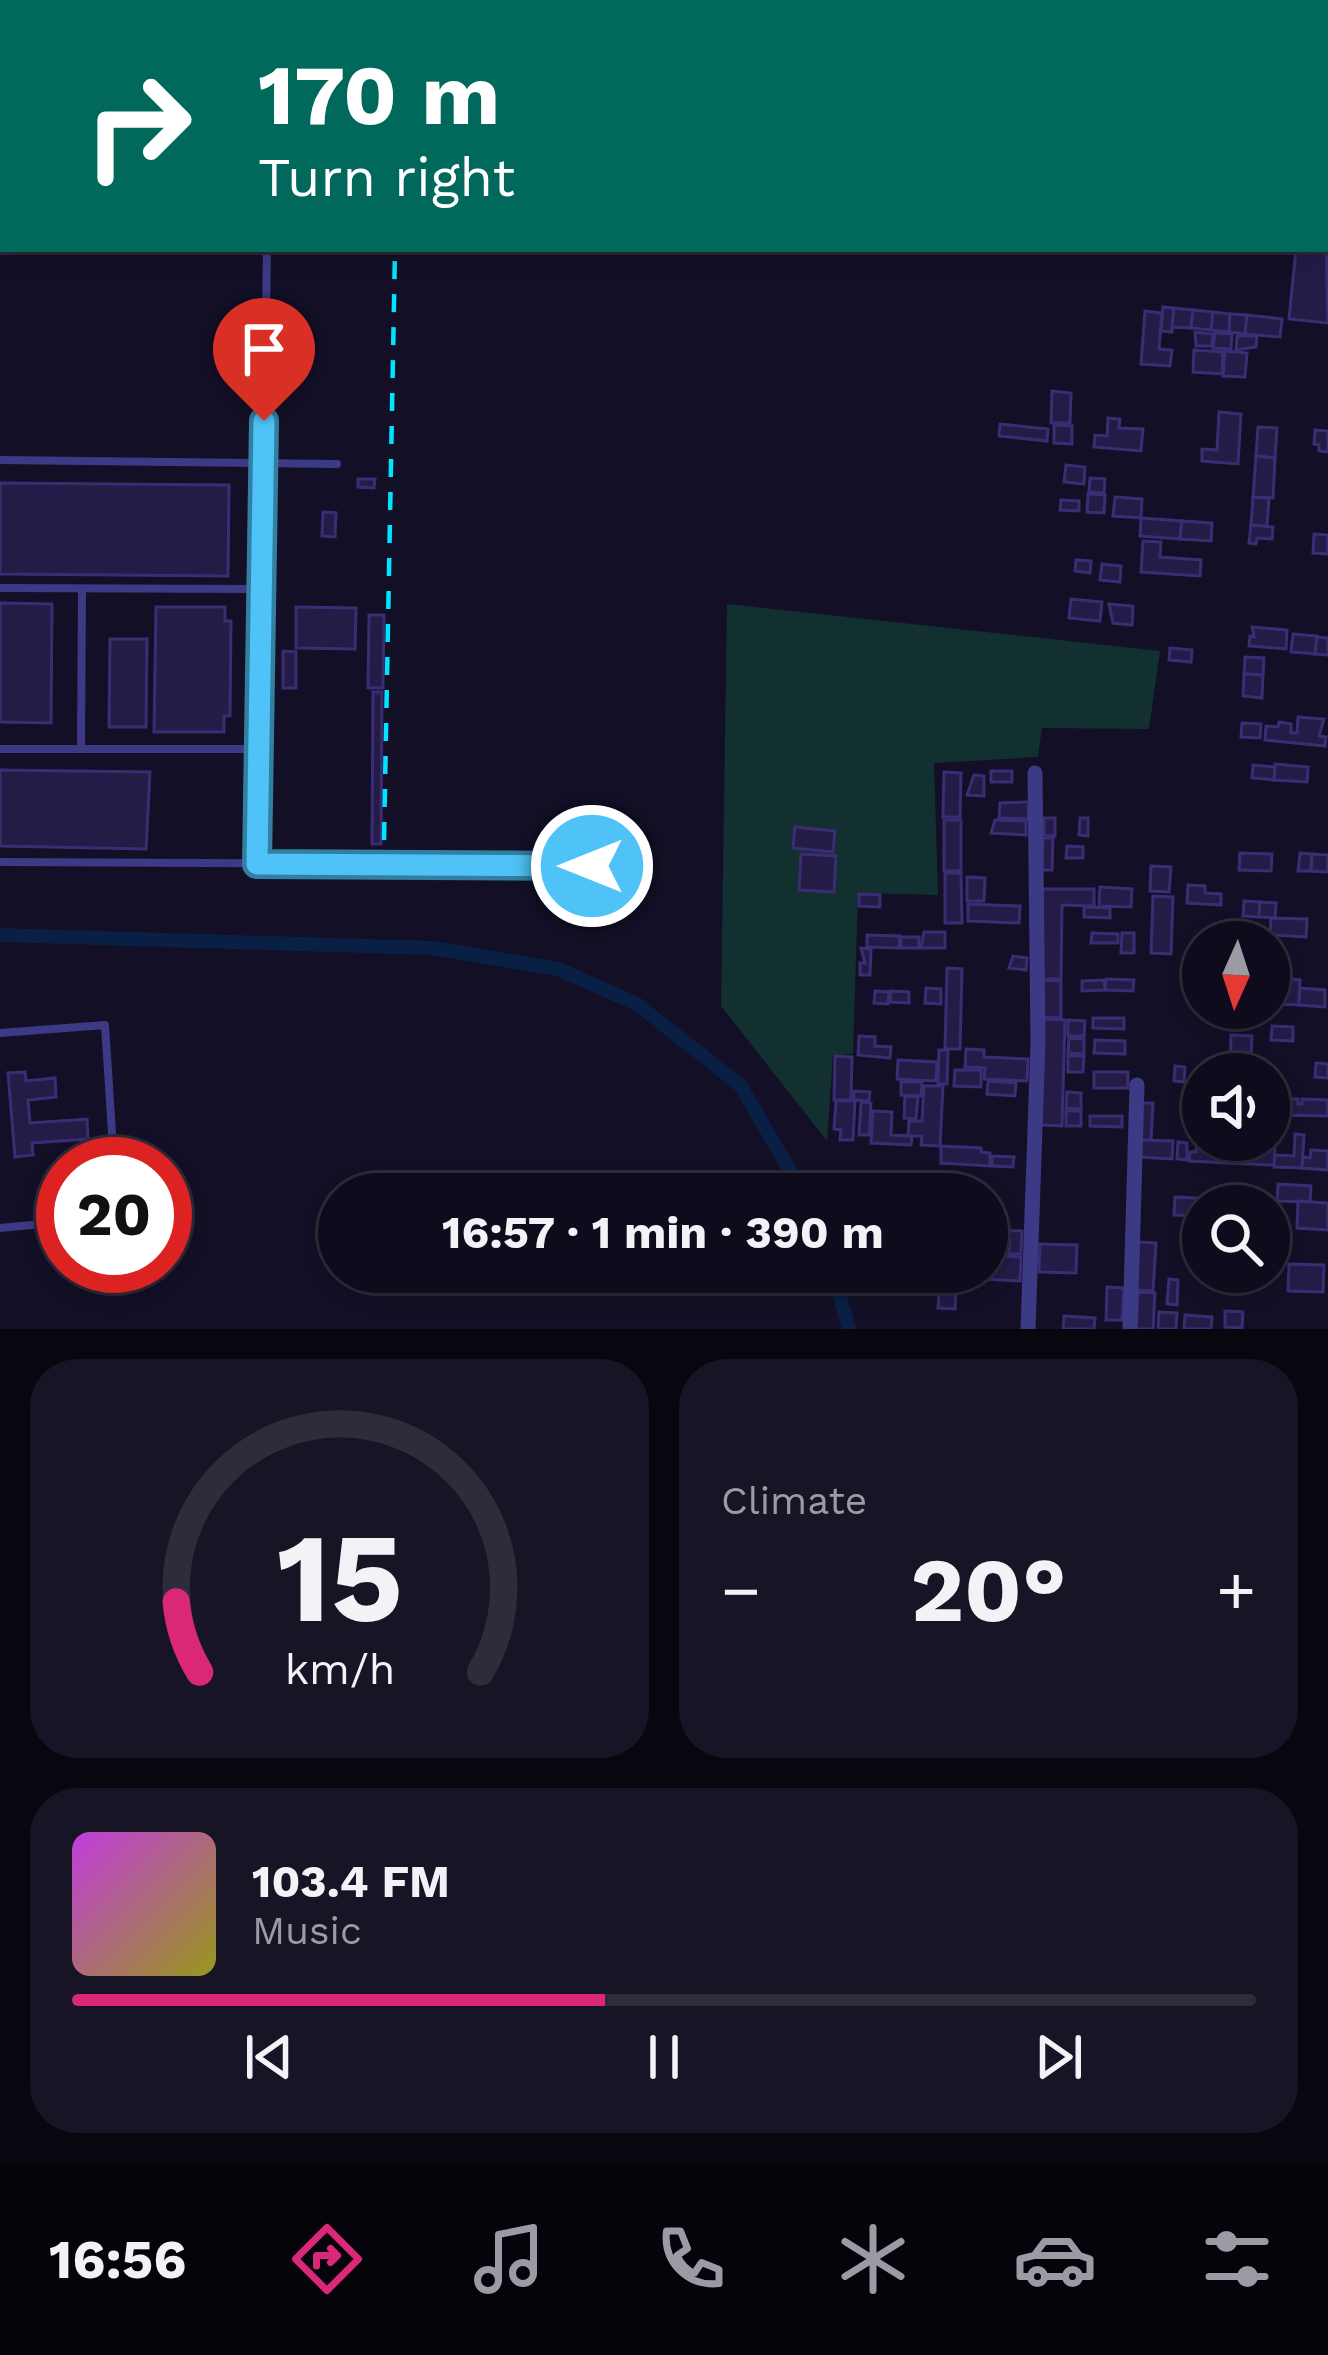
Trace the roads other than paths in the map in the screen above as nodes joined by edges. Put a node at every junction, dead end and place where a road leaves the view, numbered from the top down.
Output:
1 (267, 252) edge
2 (0, 460) edge
3 (263, 464) junction
4 (337, 464) dead end
5 (0, 588) edge
6 (82, 589) junction
7 (262, 589) junction
8 (0, 749) edge
9 (81, 749) junction
10 (259, 749) junction
11 (1035, 773) dead end
12 (0, 862) edge
13 (257, 864) junction
14 (592, 866) dead end
15 (0, 1033) edge
16 (1137, 1085) dead end
17 (112, 1137) edge
18 (36, 1225) edge
19 (0, 1228) edge
20 (1028, 1329) edge
21 (1130, 1329) edge

1 - 3 lane
2 - 3 lane
3 - 4 lane
3 - 7 lane
5 - 6 lane
6 - 7 lane
6 - 9 lane
7 - 10 lane
8 - 9 lane
9 - 10 lane
10 - 13 lane
11 - 20 street
12 - 13 lane
13 - 14 lane
15 - 17 lane
16 - 21 street
18 - 19 lane

